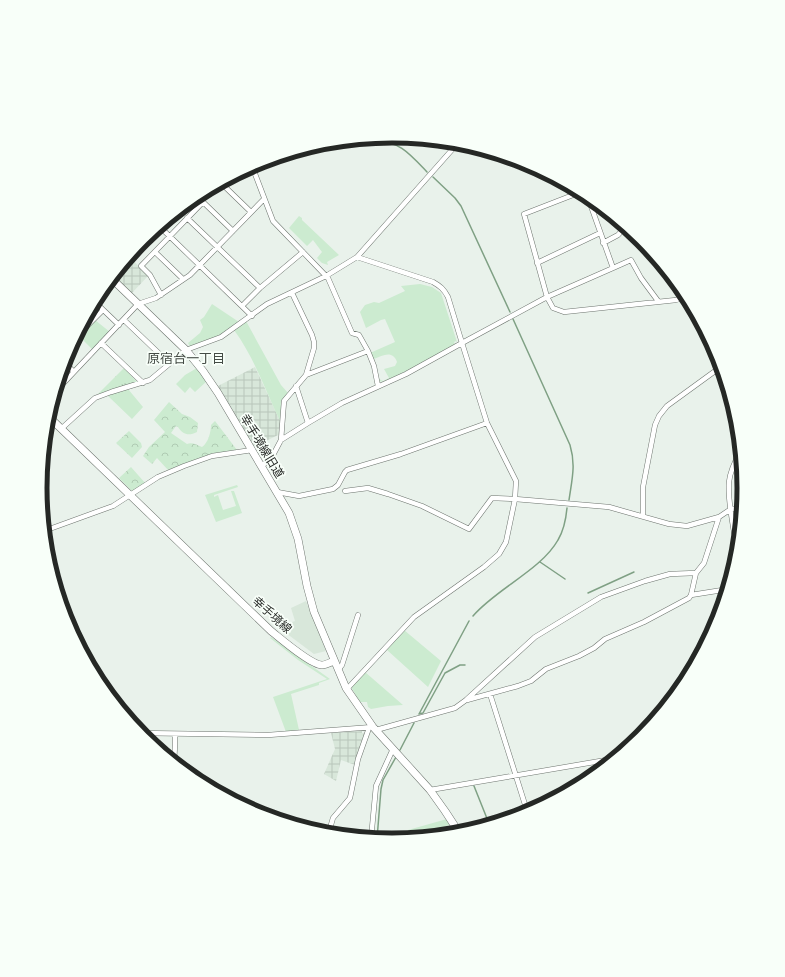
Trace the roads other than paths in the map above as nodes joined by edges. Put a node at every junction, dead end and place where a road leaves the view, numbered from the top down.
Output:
1 (452, 149) edge
2 (254, 172) edge
3 (225, 187) edge
4 (574, 194) edge
5 (264, 199) junction
6 (203, 202) joint
7 (591, 206) edge
8 (251, 212) junction
9 (187, 218) junction
10 (163, 230) edge
11 (232, 231) junction
12 (622, 231) edge
13 (600, 232) junction
14 (170, 237) junction
15 (603, 243) junction
16 (217, 247) junction
17 (155, 252) junction
18 (303, 252) junction
19 (357, 257) junction
20 (537, 263) junction
21 (199, 266) junction
22 (613, 268) junction
23 (326, 276) junction
24 (184, 280) junction
25 (115, 282) edge
26 (260, 288) junction
27 (292, 293) junction
28 (161, 295) junction
29 (547, 297) junction
30 (681, 298) edge
31 (658, 301) junction
32 (138, 304) junction
33 (242, 306) junction
34 (99, 307) edge
35 (102, 310) junction
36 (252, 316) junction
37 (124, 320) junction
38 (90, 323) edge
39 (119, 325) junction
40 (462, 342) junction
41 (101, 343) junction
42 (186, 350) junction
43 (368, 351) junction
44 (169, 363) junction
45 (69, 367) edge
46 (717, 369) edge
47 (74, 372) junction
48 (306, 374) junction
49 (63, 383) edge
50 (143, 383) junction
51 (296, 386) junction
52 (378, 386) junction
53 (54, 422) edge
54 (308, 423) junction
55 (487, 424) junction
56 (61, 429) junction
57 (281, 440) junction
58 (252, 450) junction
59 (736, 460) edge
60 (262, 466) junction
61 (345, 491) dead end
62 (277, 492) junction
63 (130, 496) junction
64 (515, 499) junction
65 (737, 508) edge
66 (731, 509) junction
67 (643, 516) junction
68 (719, 517) junction
69 (50, 529) edge
70 (735, 534) edge
71 (696, 573) junction
72 (723, 590) edge
73 (691, 595) junction
74 (358, 615) dead end
75 (334, 661) junction
76 (338, 670) junction
77 (347, 689) junction
78 (490, 694) junction
79 (466, 700) junction
80 (373, 728) junction
81 (148, 733) edge
82 (175, 734) junction
83 (393, 749) junction
84 (175, 757) edge
85 (606, 760) edge
86 (516, 775) junction
87 (430, 790) junction
88 (526, 808) edge
89 (330, 828) edge
90 (456, 828) edge
91 (372, 833) edge

1 - 19 street
2 - 5 street
3 - 8 street
4 - 20 street
5 - 8 street
5 - 18 street
6 - 9 street
6 - 11 street
7 - 13 street
8 - 11 street
9 - 14 street
9 - 16 street
10 - 14 street
11 - 16 street
12 - 15 street
13 - 15 street
13 - 20 street
14 - 17 street
14 - 21 street
15 - 22 street
16 - 21 street
16 - 26 street
17 - 24 street
17 - 28 street
18 - 23 street
18 - 26 street
19 - 23 street
19 - 40 street
20 - 29 street
21 - 24 street
21 - 33 street
22 - 29 street
22 - 31 street
23 - 27 street
23 - 43 street
24 - 28 street
25 - 32 main road, 幸手境線旧道
26 - 33 street
27 - 36 street
27 - 48 street
28 - 32 street
29 - 31 street
29 - 40 street
30 - 31 street
32 - 37 street
32 - 42 main road, 幸手境線旧道
33 - 36 street
34 - 35 street
35 - 38 street
35 - 39 street
36 - 42 street
37 - 39 street
37 - 44 street
39 - 41 street
40 - 52 street
40 - 55 street
41 - 47 street
41 - 50 street
42 - 44 street
42 - 58 main road, 幸手境線旧道
43 - 48 street
43 - 52 street
44 - 50 street
45 - 47 street
46 - 67 street
47 - 49 street
48 - 51 street
50 - 56 street
51 - 54 street
51 - 57 street
52 - 54 street
53 - 56 main road, 幸手境線
54 - 57 street
55 - 62 street
55 - 64 street
56 - 63 main road, 幸手境線
57 - 60 street
58 - 60 main road, 幸手境線旧道
58 - 63 street
59 - 66 street
60 - 62 main road, 幸手境線旧道
61 - 64 street
62 - 75 main road, 幸手境線旧道
63 - 69 street
63 - 75 main road, 幸手境線
64 - 67 street
64 - 77 street
65 - 66 street
66 - 68 street
66 - 70 street
67 - 68 street
68 - 71 street
71 - 73 street
71 - 79 street
72 - 73 street
73 - 78 street
74 - 76 street
75 - 76 main road
76 - 77 main road
77 - 80 main road
78 - 79 street
78 - 86 street
79 - 80 street
80 - 82 street
80 - 83 main road
80 - 89 street
81 - 82 street
82 - 84 street
83 - 87 main road
83 - 91 street
85 - 86 street
86 - 87 street
86 - 88 street
87 - 90 main road

